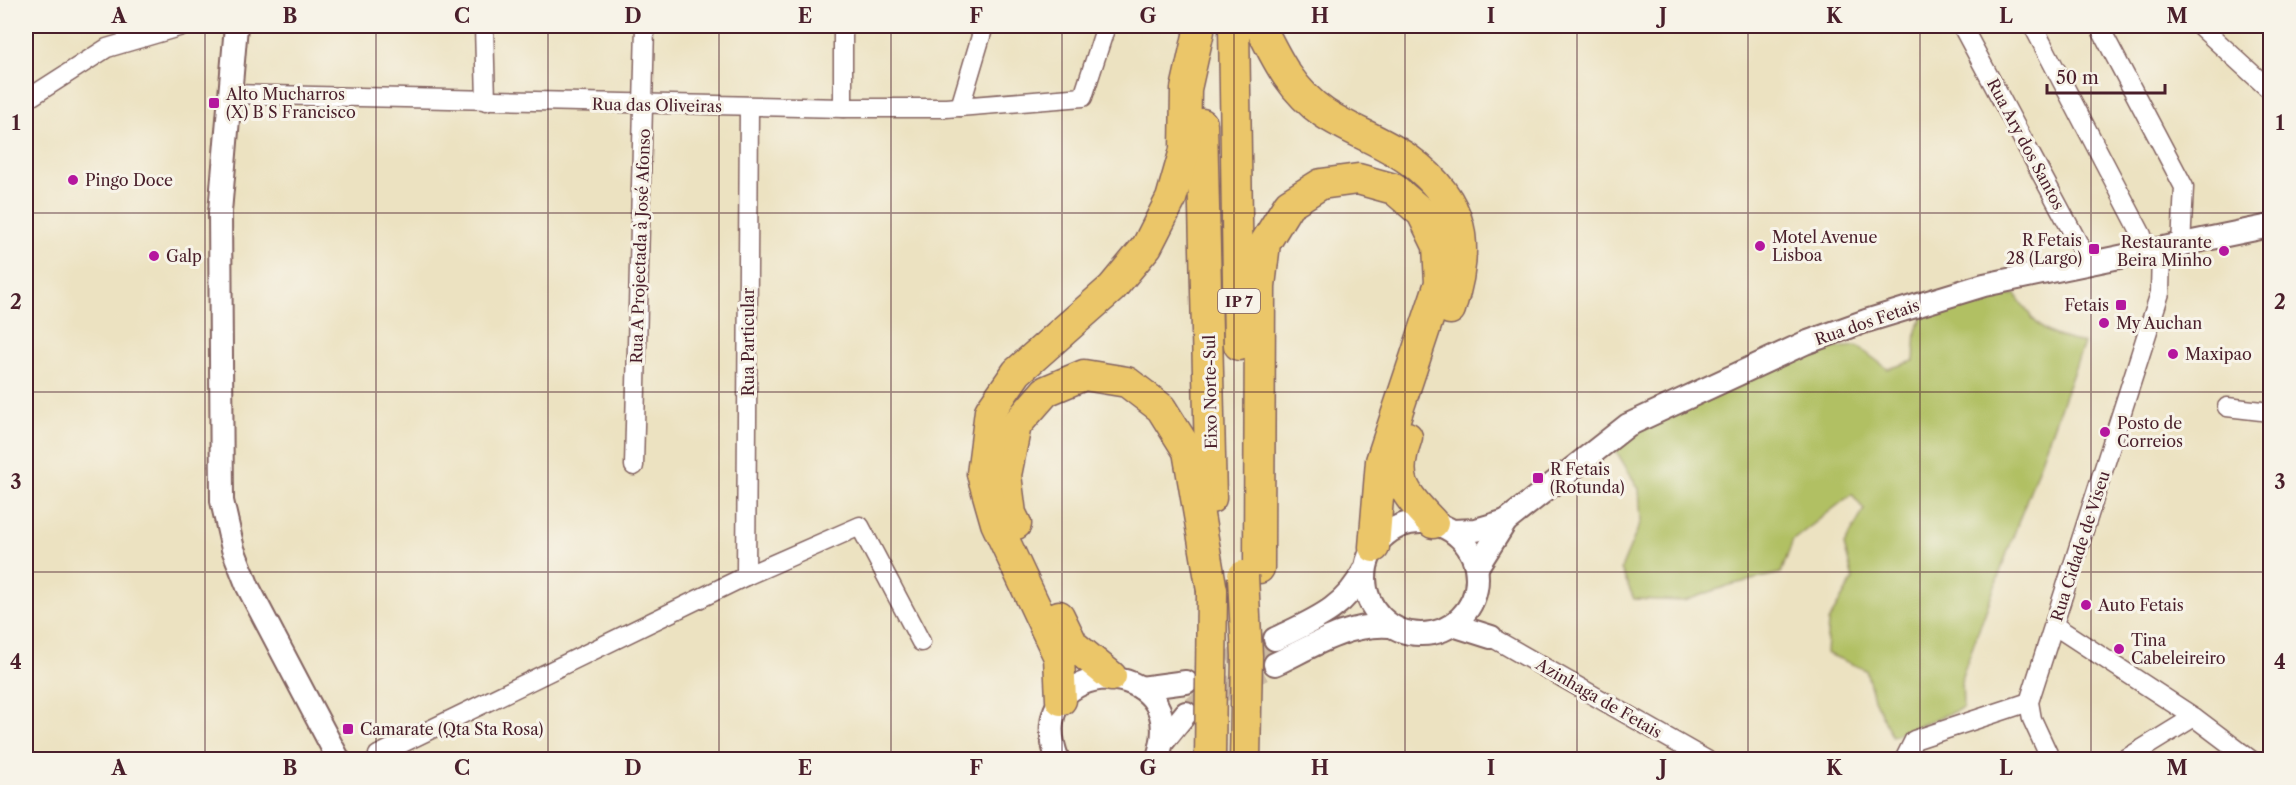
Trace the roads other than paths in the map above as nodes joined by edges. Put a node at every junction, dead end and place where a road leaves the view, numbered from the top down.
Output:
1 (182, 26) edge
2 (236, 26) edge
3 (483, 26) edge
4 (645, 26) edge
5 (843, 26) edge
6 (984, 26) edge
7 (1106, 26) edge
8 (1234, 26) edge
9 (1260, 26) edge
10 (1962, 26) edge
11 (2033, 26) edge
12 (2099, 26) edge
13 (1199, 28) edge
14 (2211, 29) edge
15 (2271, 90) edge
16 (230, 94) junction
17 (26, 100) edge
18 (486, 101) junction
19 (644, 105) junction
20 (749, 107) junction
21 (960, 107) junction
22 (843, 108) junction
23 (2271, 226) edge
24 (2162, 254) junction
25 (2089, 263) junction
26 (2227, 407) dead end
27 (2271, 412) edge
28 (634, 466) dead end
29 (1506, 521) junction
30 (1443, 527) junction
31 (1370, 557) junction
32 (1477, 567) junction
33 (1251, 572) junction
34 (746, 576) junction
35 (1212, 591) junction
36 (1461, 618) junction
37 (1390, 626) junction
38 (2055, 626) junction
39 (1491, 637) joint
40 (1275, 639) tunnel mouth
41 (921, 642) dead end
42 (1275, 664) tunnel mouth
43 (1111, 676) junction
44 (1186, 682) tunnel mouth
45 (1141, 688) junction
46 (1061, 700) junction
47 (2029, 702) junction
48 (1186, 713) tunnel mouth
49 (2194, 717) junction
50 (1160, 750) edge
51 (339, 759) edge
52 (380, 759) edge
53 (1058, 759) edge
54 (1210, 759) edge
55 (1245, 759) edge
56 (1707, 759) edge
57 (1904, 759) edge
58 (2051, 759) edge
59 (2124, 759) edge
60 (2252, 759) edge

1 - 17 street
2 - 16 street
3 - 18 street
4 - 19 street, Rua A Projectada à José Afonso
5 - 22 street
6 - 21 street
7 - 21 street, Rua das Oliveiras
8 - 33 highway, Eixo Norte-Sul / IP 7
9 - 30 highway
10 - 25 street, Rua Ary dos Santos
11 - 24 street
12 - 24 street, Rua Cidade de Viseu
13 - 35 highway, Eixo Norte-Sul / IP 7
13 - 46 highway
14 - 15 street
16 - 18 street, Rua das Oliveiras
16 - 51 street
18 - 19 street, Rua das Oliveiras
19 - 20 street, Rua das Oliveiras
19 - 28 street, Rua A Projectada à José Afonso
20 - 22 street, Rua das Oliveiras
20 - 34 street, Rua Particular
21 - 22 street, Rua das Oliveiras
23 - 24 street, Rua dos Fetais
24 - 25 street, Rua dos Fetais
24 - 38 street, Rua Cidade de Viseu
25 - 29 street, Rua dos Fetais
26 - 27 street
29 - 30 street, Rua dos Fetais
29 - 32 street, Rua dos Fetais
30 - 31 street
30 - 32 street
31 - 33 highway
31 - 37 street
31 - 40 street
32 - 36 street
33 - 55 highway, Eixo Norte-Sul / IP 7, bridge
34 - 41 street
34 - 52 street
35 - 43 highway
35 - 54 highway, Eixo Norte-Sul / IP 7, bridge
36 - 37 street
36 - 39 street
37 - 42 street
38 - 47 street, Rua Cidade de Viseu
38 - 49 street
39 - 56 street, Azinhaga de Fetais
43 - 45 street
43 - 46 street
44 - 45 street
45 - 50 street
46 - 53 street
47 - 57 street
47 - 58 street
48 - 50 street
49 - 59 street
49 - 60 street

